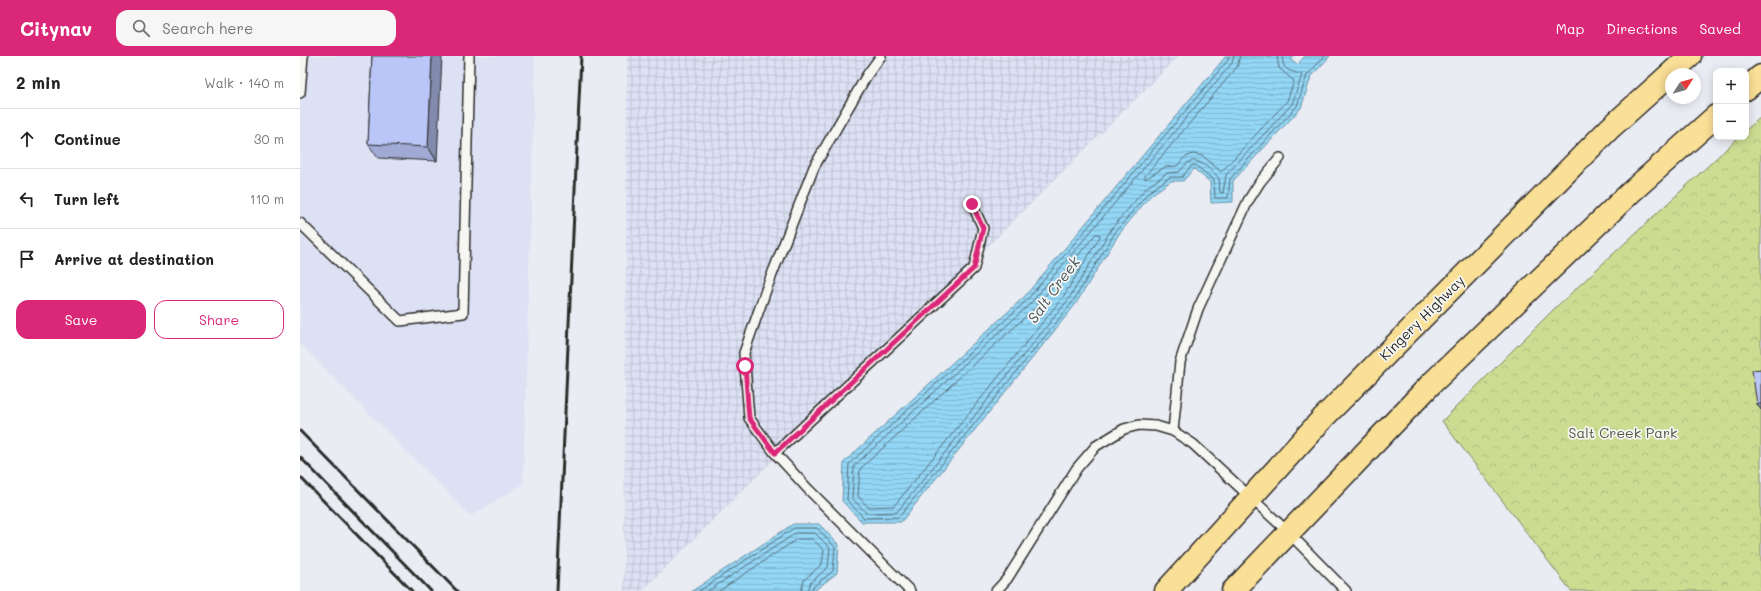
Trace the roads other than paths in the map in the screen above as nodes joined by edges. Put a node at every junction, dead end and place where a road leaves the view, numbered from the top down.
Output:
1 (303, 56) edge
2 (469, 56) edge
3 (881, 56) edge
4 (1690, 56) edge
5 (1761, 76) edge
6 (1749, 86) edge
7 (300, 92) edge
8 (1713, 119) edge
9 (1280, 158) dead end
10 (972, 204) dead end
11 (300, 223) edge
12 (1173, 431) junction
13 (775, 453) junction
14 (1251, 498) junction
15 (1288, 532) junction
16 (910, 591) edge
17 (996, 591) edge
18 (1166, 591) edge
19 (1233, 591) edge
20 (1346, 591) edge

1 - 7 lane
2 - 11 lane
3 - 13 lane
4 - 14 highway, Kingery Highway
5 - 6 highway
8 - 15 highway
9 - 12 lane
10 - 13 lane
12 - 14 lane
12 - 17 lane
13 - 16 lane
14 - 15 lane
14 - 18 highway, Kingery Highway
15 - 19 highway
15 - 20 lane

